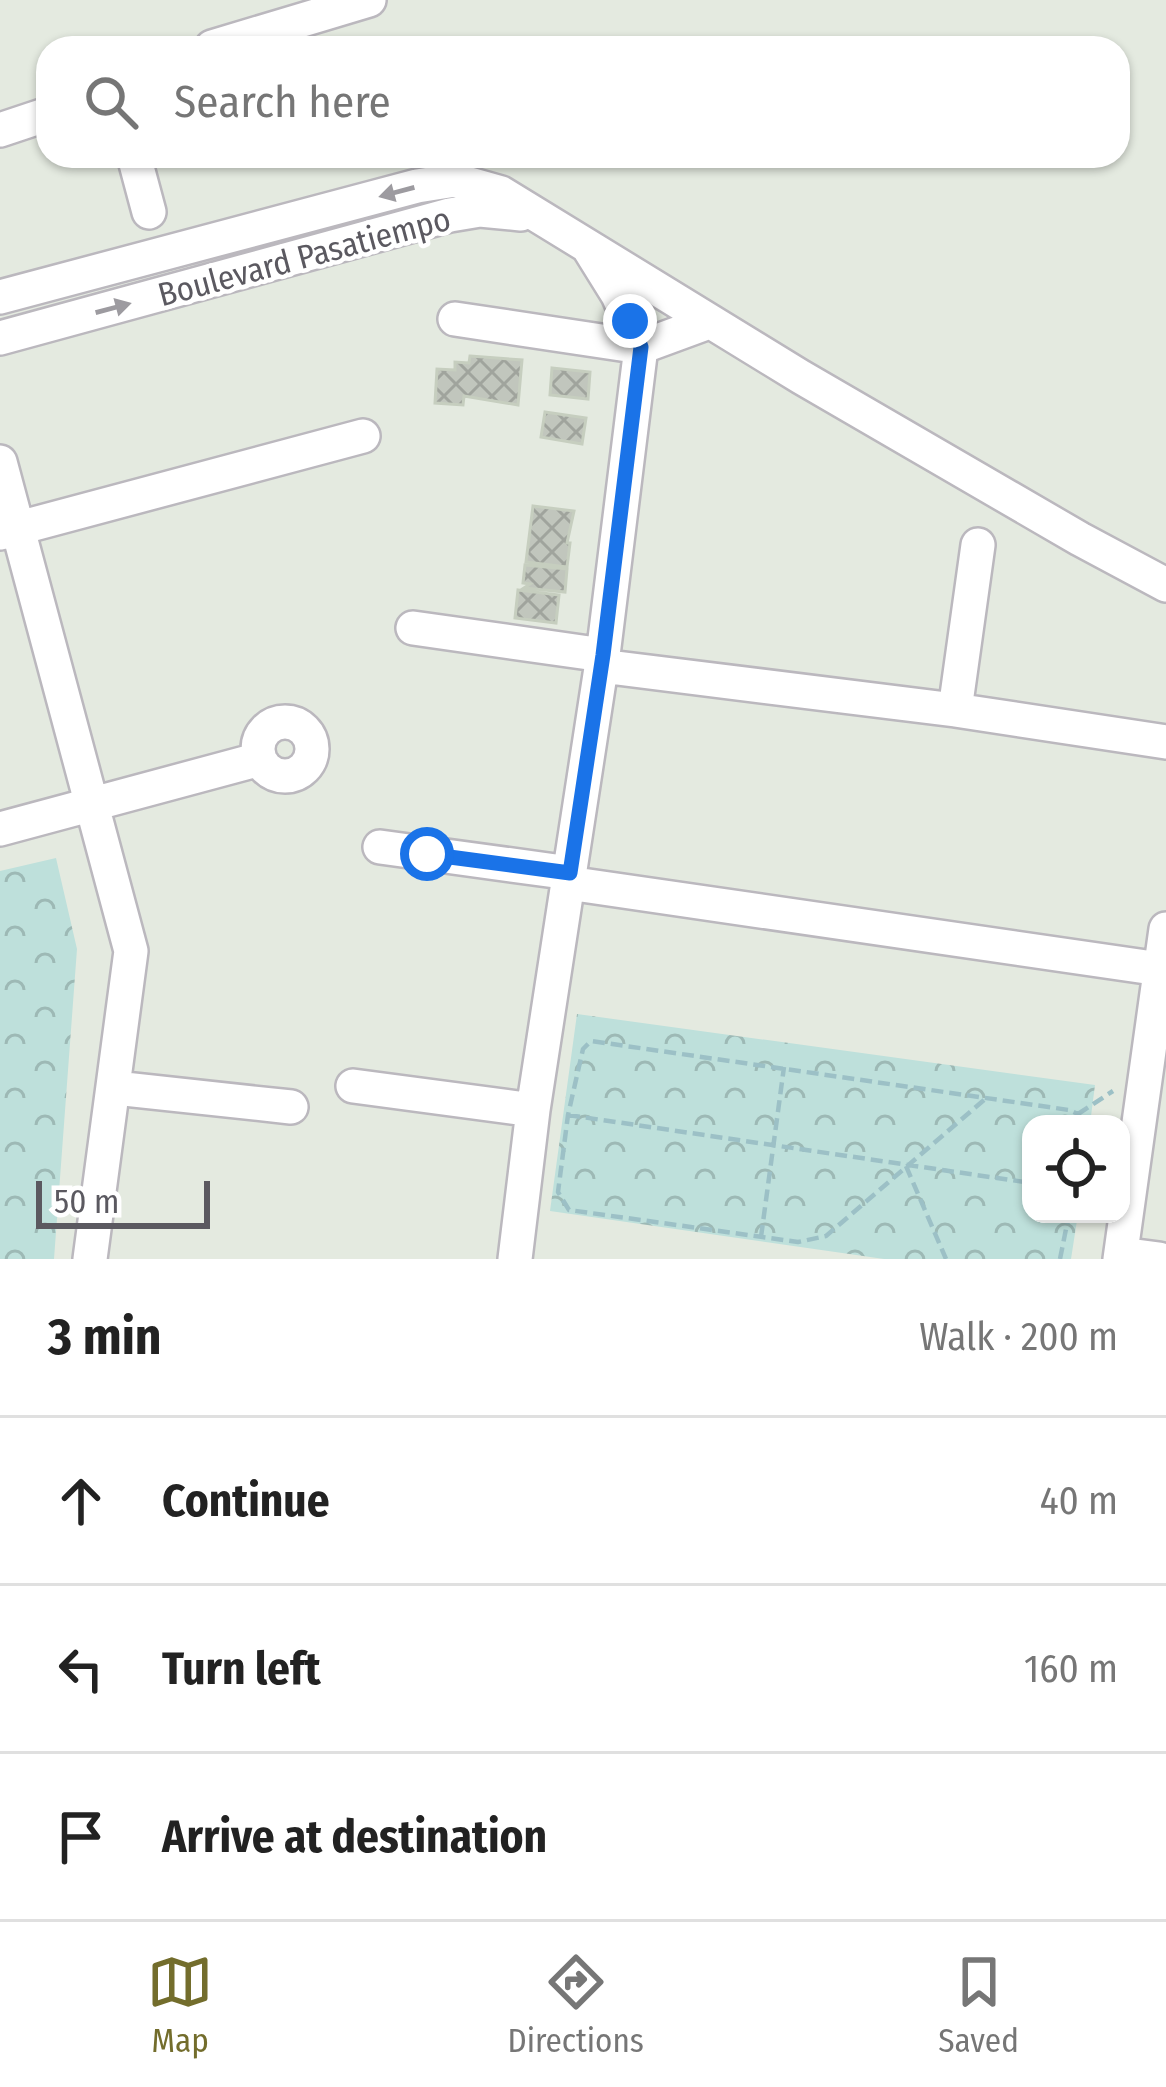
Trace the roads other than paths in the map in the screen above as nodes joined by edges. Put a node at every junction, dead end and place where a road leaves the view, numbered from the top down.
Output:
1 (369, 0) edge
2 (249, 36) edge
3 (36, 119) edge
4 (0, 130) edge
5 (137, 168) edge
6 (149, 212) dead end
7 (546, 220) junction
8 (585, 242) junction
9 (0, 297) edge
10 (455, 319) dead end
11 (709, 322) junction
12 (0, 338) edge
13 (641, 347) junction
14 (363, 436) dead end
15 (0, 462) edge
16 (9, 531) edge
17 (978, 545) dead end
18 (1166, 585) edge
19 (413, 628) dead end
20 (602, 661) junction
21 (955, 710) junction
22 (1166, 742) edge
23 (260, 759) dead end
24 (94, 804) junction
25 (0, 829) edge
26 (380, 847) dead end
27 (569, 878) junction
28 (1166, 929) edge
29 (1160, 969) junction
30 (353, 1086) dead end
31 (115, 1088) junction
32 (290, 1107) dead end
33 (533, 1110) junction
34 (1120, 1256) edge
35 (90, 1259) edge
36 (515, 1259) edge
37 (1160, 1259) edge

1 - 2 street
3 - 4 street
5 - 6 street
7 - 8 street
7 -> 9 street, Boulevard Pasatiempo
12 -> 7 street, Boulevard Pasatiempo
8 - 11 street
8 - 13 street
10 - 13 street
11 - 13 street
11 - 18 street
13 - 20 street
14 - 16 street
15 - 16 street
16 - 24 street
17 - 21 street
19 - 20 street
20 - 21 street
20 - 27 street
21 - 22 street
23 - 24 street
24 - 25 street
24 - 31 street
26 - 27 street
27 - 29 street
27 - 33 street
28 - 29 street
29 - 34 street
30 - 33 street
31 - 32 street
31 - 35 street
33 - 36 street
34 - 37 street

